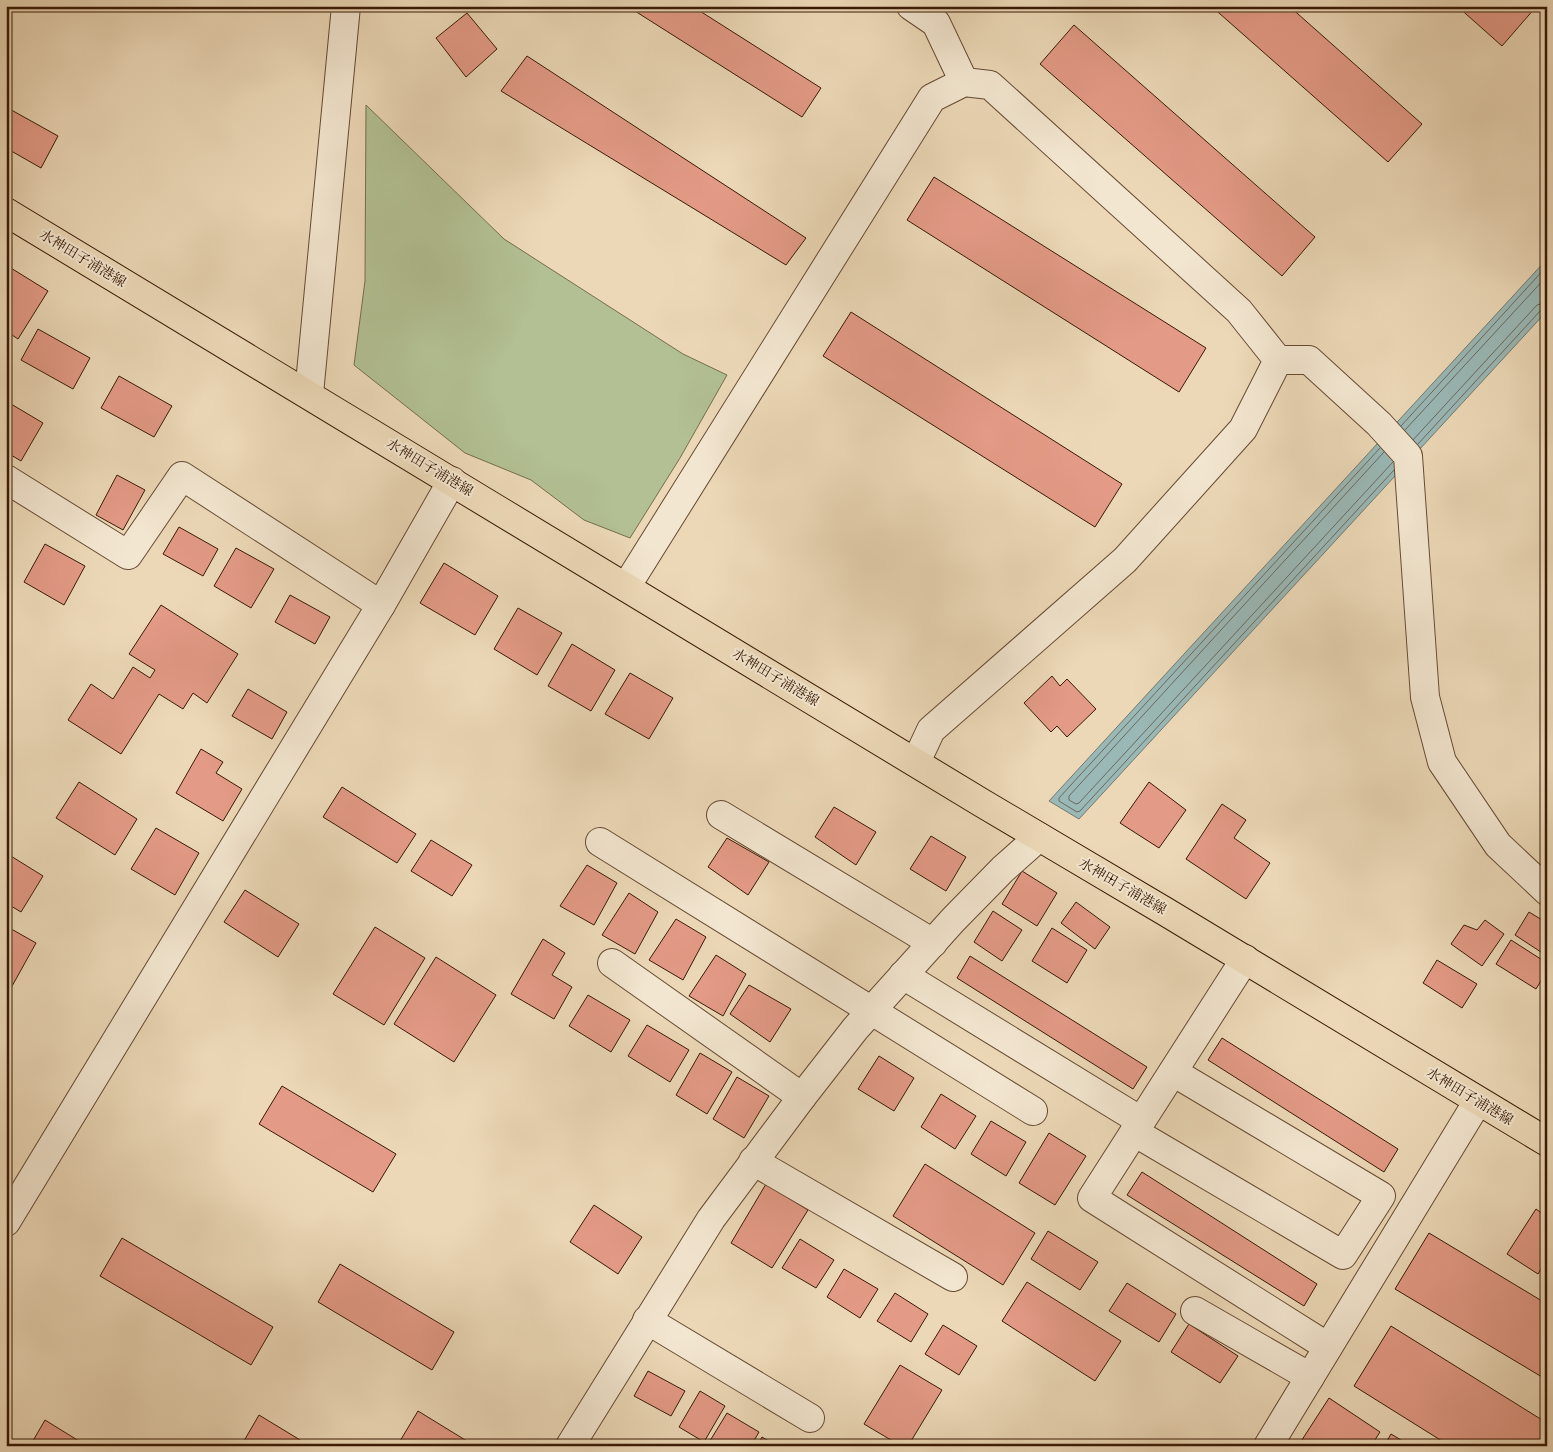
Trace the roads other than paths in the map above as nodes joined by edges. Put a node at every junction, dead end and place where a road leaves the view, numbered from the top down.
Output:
1 (346, 6) edge
2 (911, 6) edge
3 (964, 82) junction
4 (6, 212) edge
5 (1278, 360) junction
6 (308, 394) junction
7 (6, 479) edge
8 (452, 481) junction
9 (626, 587) junction
10 (381, 605) junction
11 (916, 762) junction
12 (721, 815) dead end
13 (1040, 837) junction
14 (600, 842) dead end
15 (1547, 892) edge
16 (932, 943) junction
17 (1245, 959) junction
18 (612, 963) dead end
19 (903, 976) junction
20 (872, 1009) junction
21 (1173, 1072) junction
22 (802, 1097) junction
23 (1478, 1101) junction
24 (1033, 1111) dead end
25 (1138, 1127) junction
26 (1547, 1142) edge
27 (753, 1161) junction
28 (6, 1222) edge
29 (953, 1277) dead end
30 (1194, 1311) dead end
31 (647, 1320) junction
32 (1328, 1347) junction
33 (1310, 1377) junction
34 (810, 1418) dead end
35 (570, 1446) edge
36 (1268, 1446) edge

1 - 6 street
2 - 3 street
3 - 5 street
3 - 9 street
4 - 6 main road, 水神田子浦港線
5 - 11 street
5 - 15 street
6 - 8 main road, 水神田子浦港線
7 - 10 street
8 - 9 main road, 水神田子浦港線
8 - 10 street
9 - 11 main road, 水神田子浦港線
10 - 28 street
11 - 13 main road, 水神田子浦港線
12 - 16 street
13 - 16 street
13 - 17 main road, 水神田子浦港線
14 - 20 street
16 - 19 street
17 - 21 street
17 - 23 main road, 水神田子浦港線
18 - 22 street
19 - 20 street
19 - 25 street
20 - 22 street
20 - 24 street
21 - 25 street
21 - 25 street
22 - 27 street
23 - 26 main road, 水神田子浦港線
23 - 32 street
25 - 32 street
27 - 29 street
27 - 31 street
30 - 33 street
31 - 34 street
31 - 35 street
32 - 33 street
33 - 36 street

